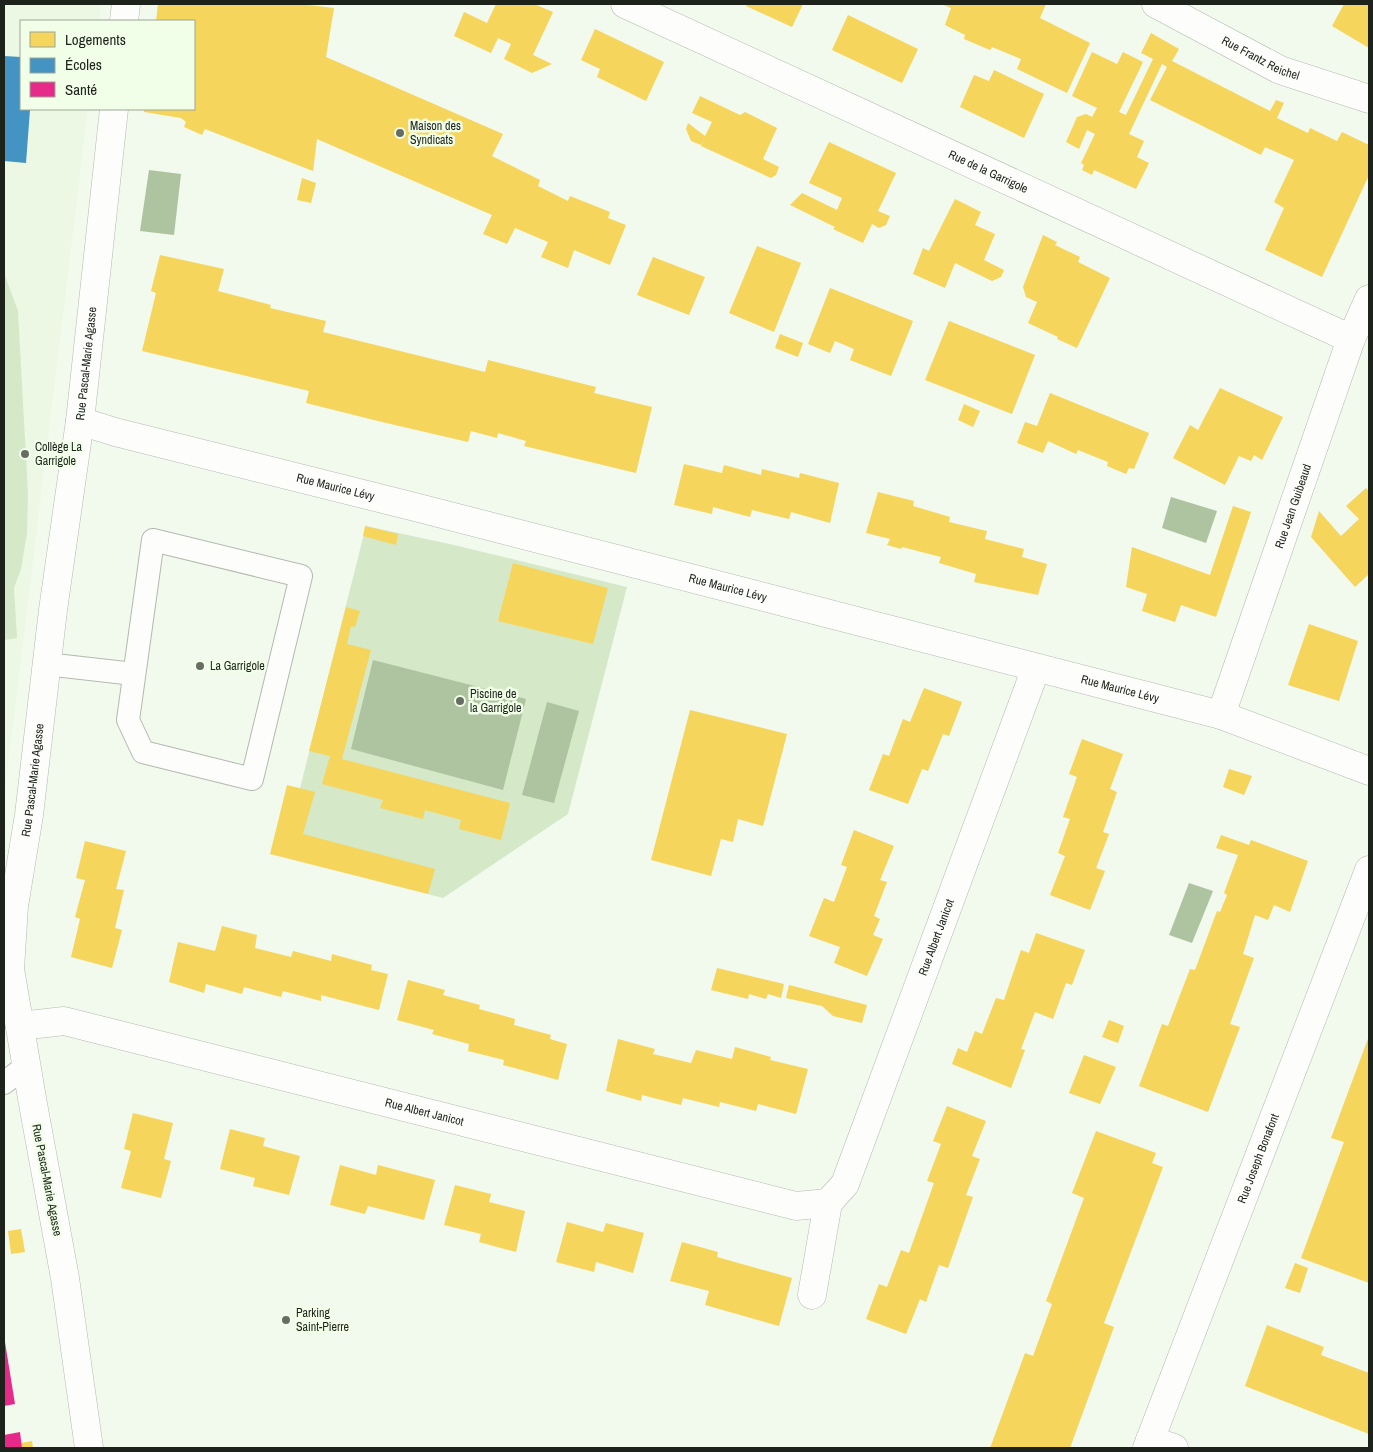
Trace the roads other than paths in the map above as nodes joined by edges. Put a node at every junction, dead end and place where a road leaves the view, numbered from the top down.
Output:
1 (126, 4) edge
2 (625, 4) edge
3 (1156, 4) edge
4 (124, 20) edge
5 (1369, 99) edge
6 (114, 110) edge
7 (1369, 299) edge
8 (1351, 338) junction
9 (80, 421) junction
10 (46, 664) junction
11 (1036, 668) junction
12 (134, 674) junction
13 (1221, 714) junction
14 (1369, 771) edge
15 (1369, 870) edge
16 (20, 1026) junction
17 (15, 1065) edge
18 (4, 1083) edge
19 (828, 1204) junction
20 (812, 1295) dead end
21 (1157, 1446) edge
22 (90, 1448) edge

1 - 4 street
2 - 8 street, Rue de la Garrigole
3 - 5 street, Rue Frantz Reichel
6 - 9 street, Rue Pascal-Marie Agasse
7 - 8 street, Rue Jean Guibeaud
8 - 13 street, Rue Jean Guibeaud
9 - 10 street, Rue Pascal-Marie Agasse
9 - 11 street, Rue Maurice Lévy
10 - 12 lane
10 - 16 street, Rue Pascal-Marie Agasse
11 - 13 street, Rue Maurice Lévy
11 - 19 street, Rue Albert Janicot
12 - 12 lane
13 - 14 street, Rue Maurice Lévy
15 - 21 street, Rue Joseph Bonafont
16 - 17 street, Rue Pascal-Marie Agasse
16 - 19 street, Rue Albert Janicot
17 - 18 lane
17 - 22 street, Rue Pascal-Marie Agasse
19 - 20 street

